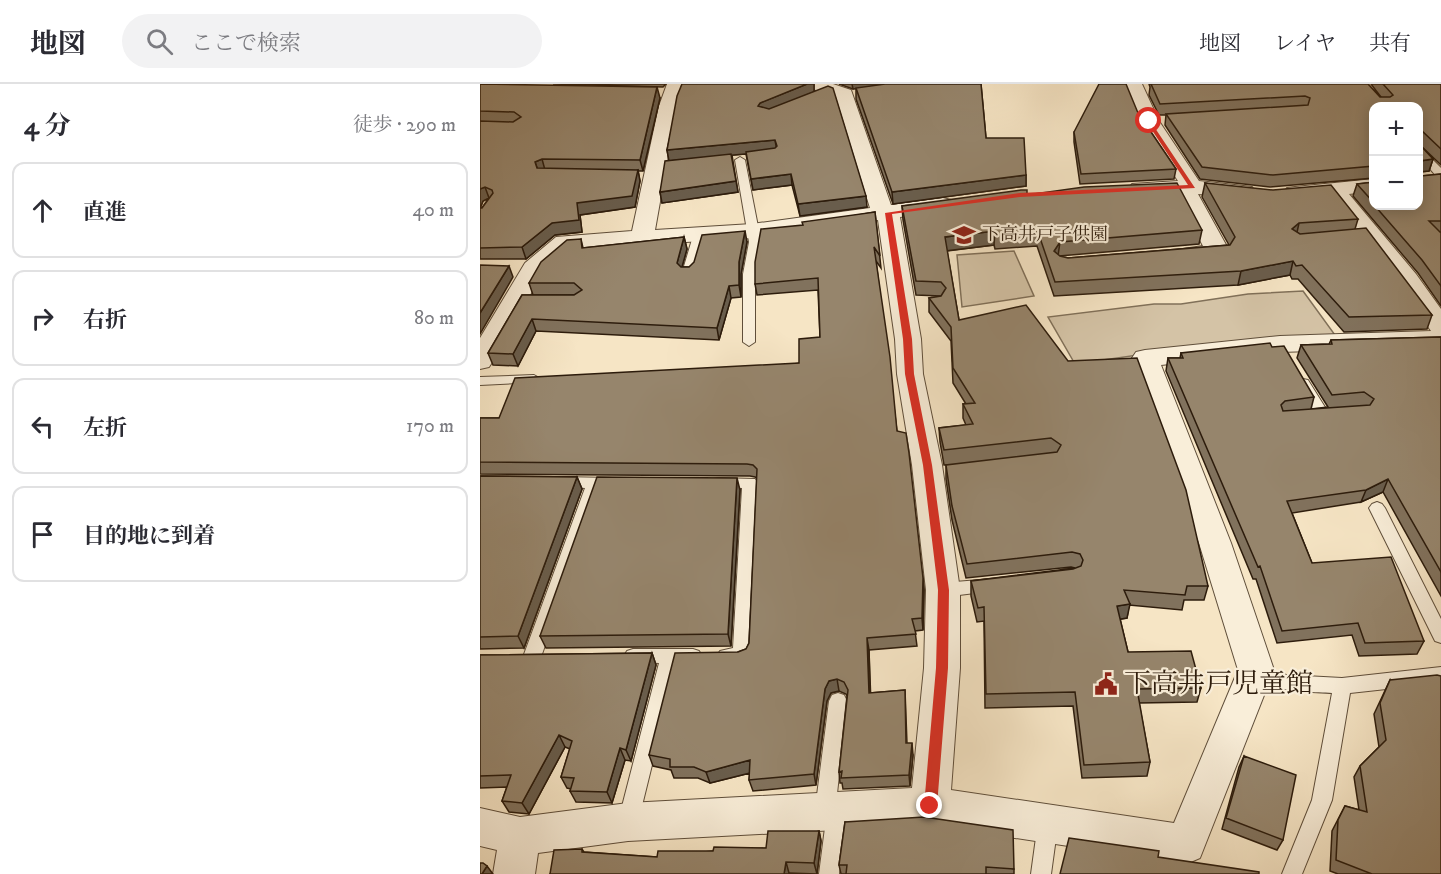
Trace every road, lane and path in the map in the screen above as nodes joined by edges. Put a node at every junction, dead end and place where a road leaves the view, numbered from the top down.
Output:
1 (1133, 84) edge
2 (670, 90) edge
3 (833, 91) edge
4 (1423, 153) edge
5 (740, 160) edge
6 (1441, 176) edge
7 (1423, 179) edge
8 (1369, 186) edge
9 (1188, 187) junction
10 (1124, 190) edge
11 (1334, 190) junction
12 (965, 202) edge
13 (888, 213) junction
14 (752, 231) junction
15 (699, 236) junction
16 (642, 238) junction
17 (1160, 256) edge
18 (688, 273) edge
19 (1441, 327) edge
20 (1441, 339) edge
21 (749, 342) dead end
22 (480, 361) edge
23 (1298, 375) edge
24 (549, 379) edge
25 (480, 381) edge
26 (1341, 414) edge
27 (1323, 415) junction
28 (1305, 417) edge
29 (549, 482) edge
30 (594, 483) junction
31 (630, 483) edge
32 (702, 483) edge
33 (1377, 508) dead end
34 (1013, 582) edge
35 (943, 590) junction
36 (1441, 636) edge
37 (612, 656) edge
38 (670, 656) junction
39 (511, 657) edge
40 (532, 657) junction
41 (555, 657) edge
42 (1256, 670) junction
43 (1441, 675) edge
44 (1342, 686) junction
45 (838, 701) dead end
46 (930, 806) junction
47 (831, 812) junction
48 (628, 822) junction
49 (1048, 822) junction
50 (480, 827) edge
51 (517, 855) edge
52 (829, 874) edge
53 (1041, 874) edge
54 (1292, 874) edge

1 - 9 street
2 - 16 street
3 - 13 street
4 - 6 lane
5 - 14 lane
6 - 7 street
8 - 11 street
9 - 10 street
9 - 11 street
9 - 17 street
11 - 19 street
12 - 13 street
13 - 14 street
13 - 35 street
14 - 15 street
14 - 21 lane
15 - 16 street
15 - 18 lane
16 - 22 street
20 - 42 street
23 - 27 lane
24 - 25 lane
26 - 27 lane
27 - 28 lane
29 - 30 lane
30 - 31 lane
30 - 40 lane
32 - 38 lane
33 - 36 lane
34 - 35 lane
35 - 46 street
37 - 38 lane
38 - 48 lane
39 - 40 lane
40 - 41 lane
42 - 44 lane
42 - 49 street
43 - 44 lane
44 - 54 lane
45 - 47 lane
46 - 47 street
46 - 49 street
47 - 48 street
47 - 52 lane
48 - 51 street
49 - 53 lane
50 - 51 street

